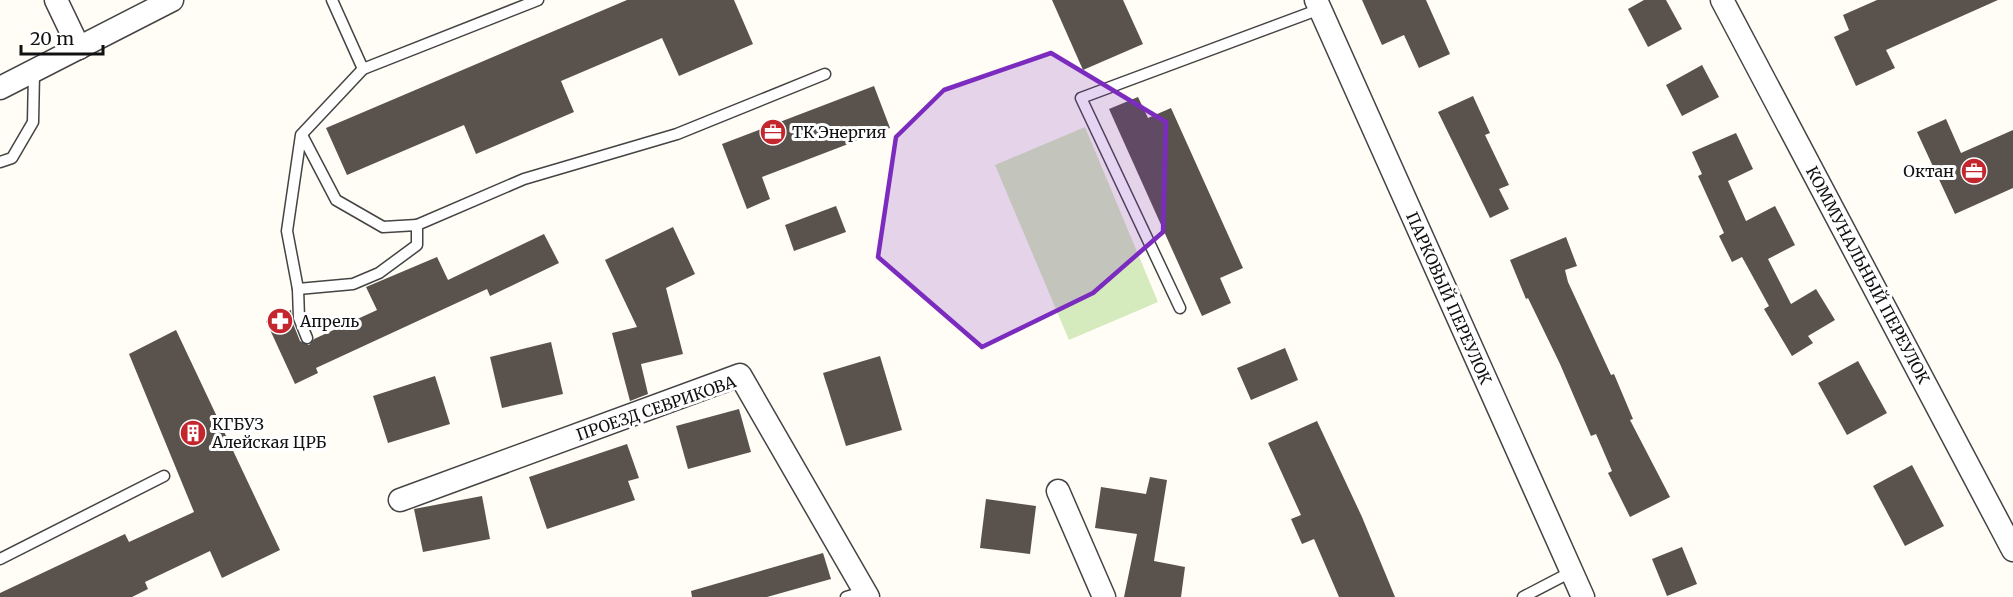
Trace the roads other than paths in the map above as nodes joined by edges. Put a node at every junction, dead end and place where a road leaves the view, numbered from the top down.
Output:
1 (56, 0) edge
2 (172, 0) edge
3 (332, 0) edge
4 (538, 0) edge
5 (1722, 0) edge
6 (1318, 4) edge
7 (79, 48) junction
8 (363, 69) junction
9 (34, 73) junction
10 (825, 74) dead end
11 (0, 88) edge
12 (301, 135) junction
13 (0, 162) edge
14 (417, 225) junction
15 (298, 289) junction
16 (1180, 308) dead end
17 (307, 338) dead end
18 (164, 476) dead end
19 (1059, 491) dead end
20 (400, 500) dead end
21 (2013, 550) edge
22 (0, 559) edge
23 (1571, 572) junction
24 (860, 595) edge
25 (1104, 597) edge
26 (1523, 597) edge
27 (1582, 597) edge

1 - 7 street
2 - 7 street
3 - 8 lane
4 - 8 lane
5 - 21 street, КОММУНАЛЬНЫЙ ПЕРЕУЛОК
6 - 16 lane
6 - 23 street, ПАРКОВЫЙ ПЕРЕУЛОК
7 - 9 street
8 - 12 lane
9 - 11 street
9 - 13 lane
10 - 14 lane
12 - 14 lane
12 - 15 lane
14 - 15 lane
15 - 17 lane
18 - 22 lane
19 - 25 street
20 - 24 street, ПРОЕЗД СЕВРИКОВА
23 - 26 lane
23 - 27 street, ПАРКОВЫЙ ПЕРЕУЛОК

